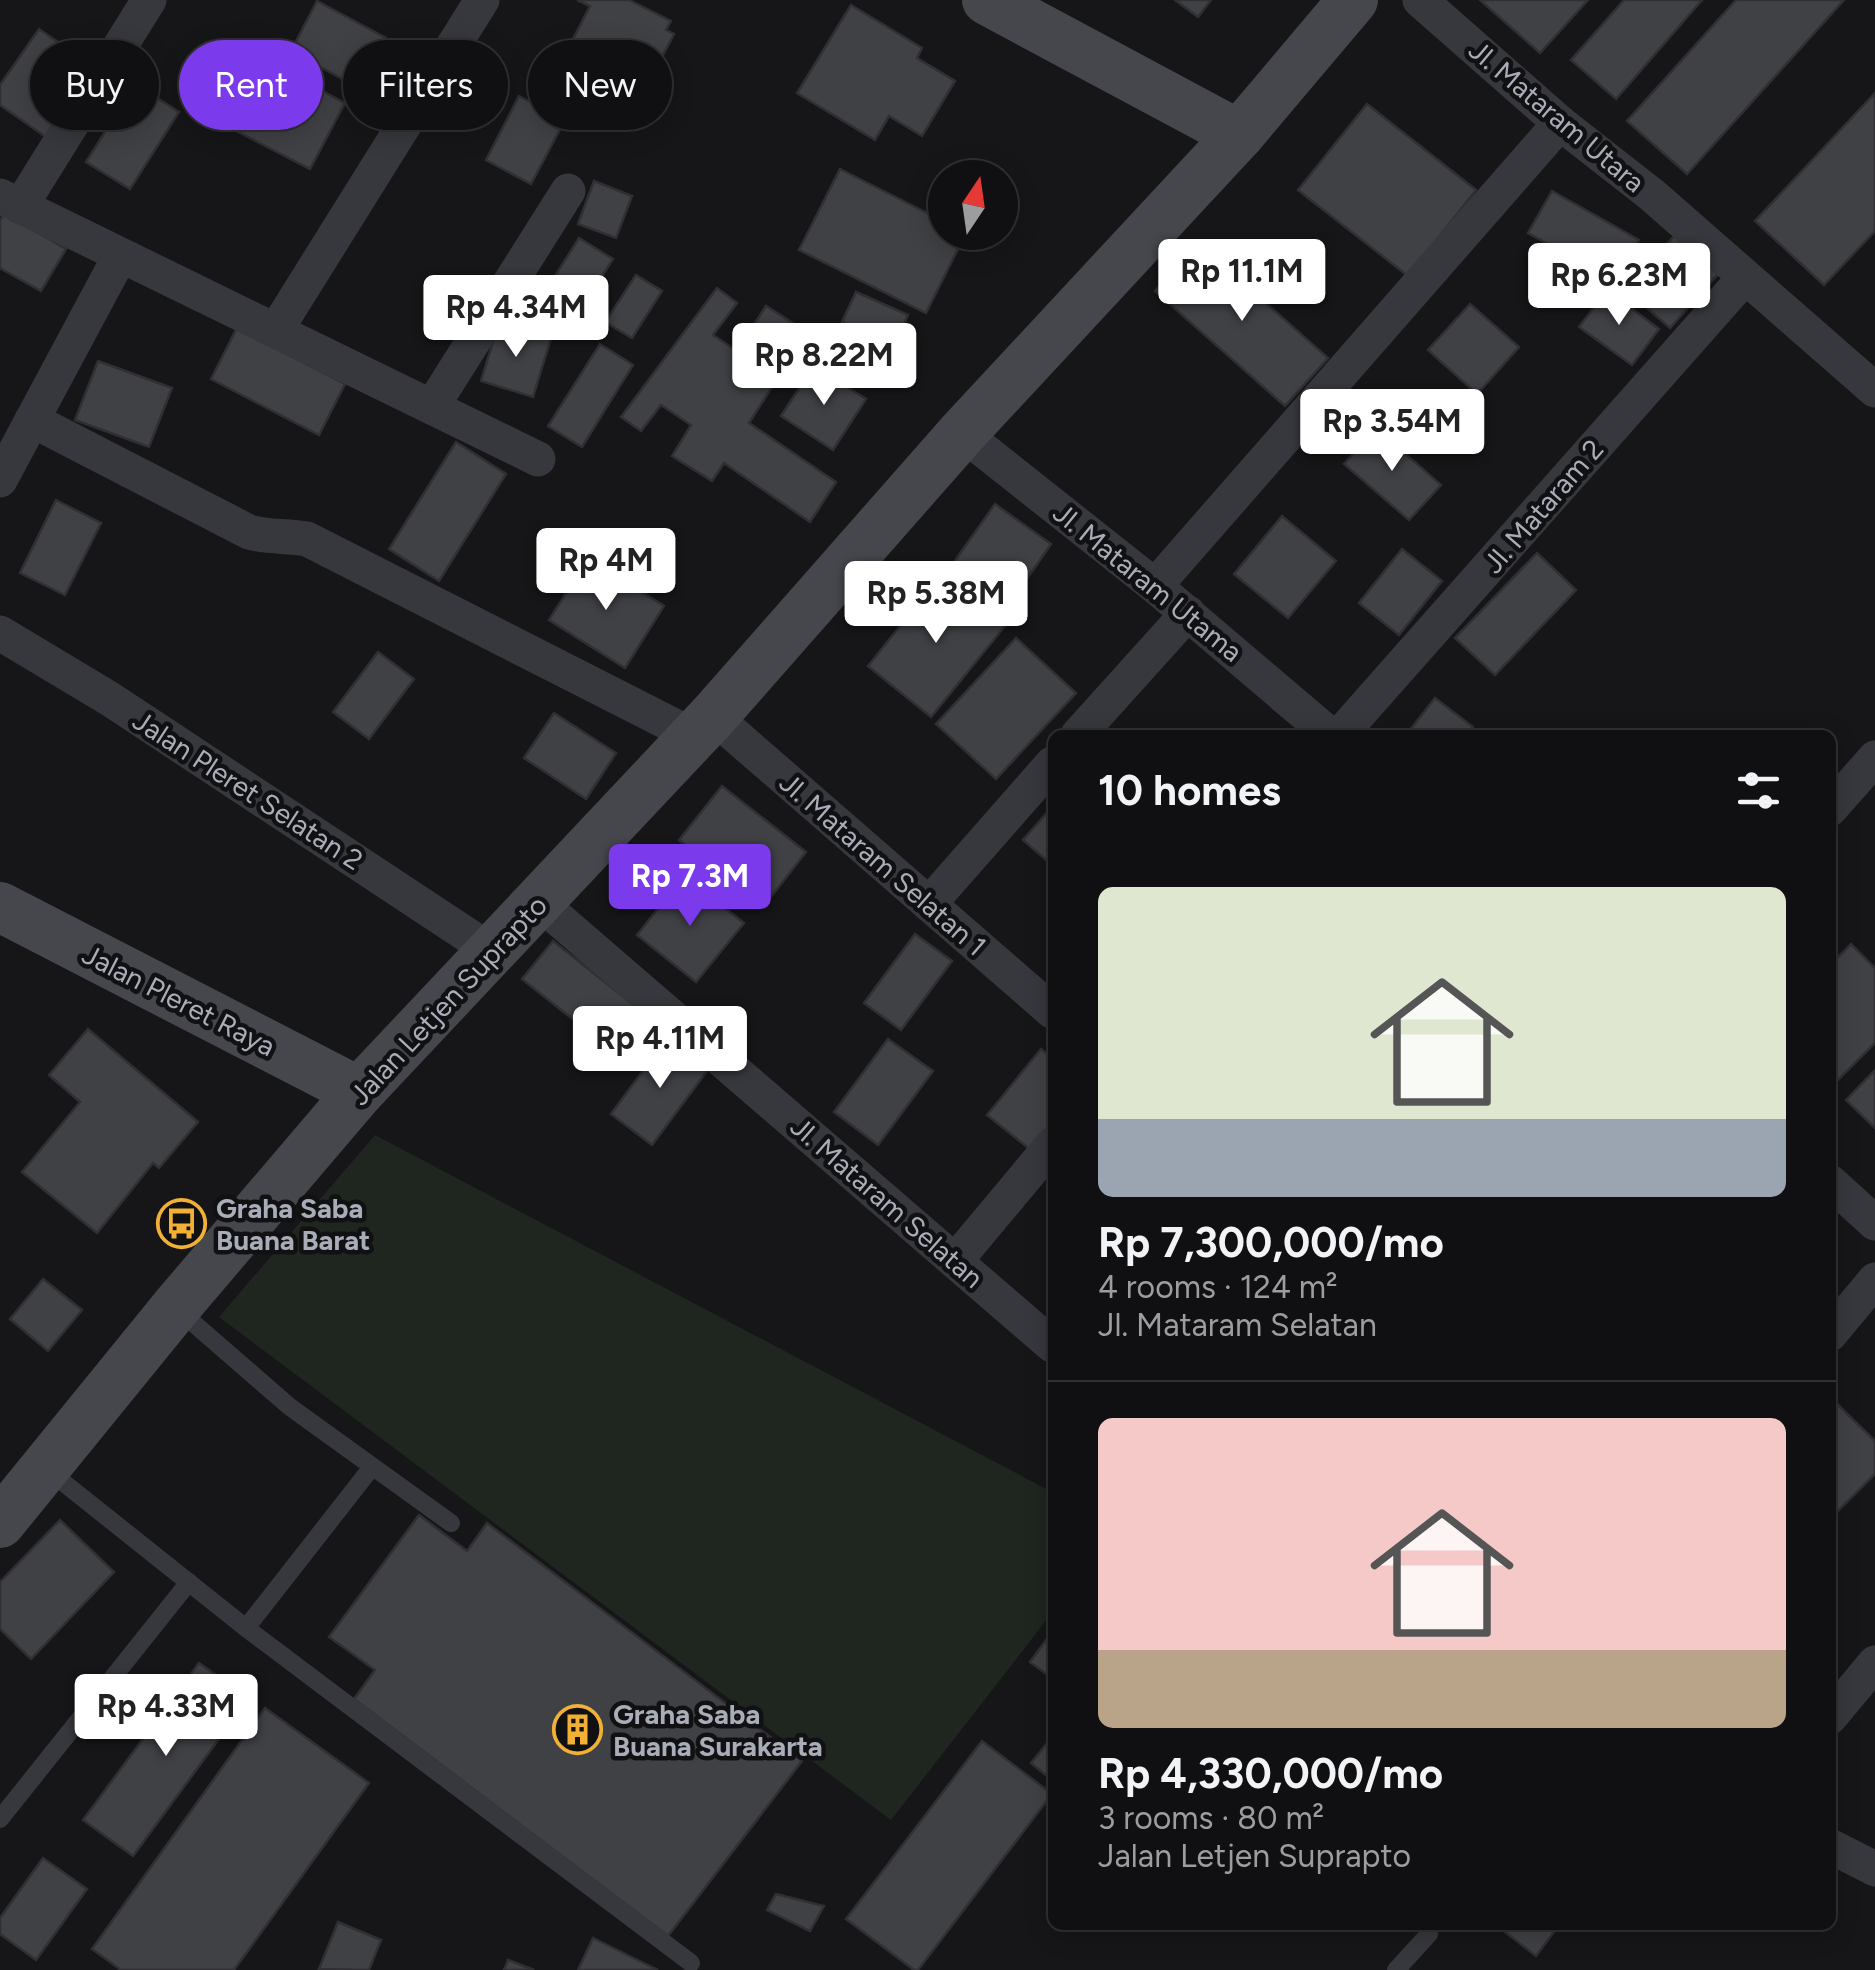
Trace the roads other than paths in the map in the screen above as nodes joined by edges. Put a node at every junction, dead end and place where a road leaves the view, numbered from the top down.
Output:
1 (150, 0) edge
2 (482, 0) edge
3 (987, 0) edge
4 (1353, 0) edge
5 (1420, 0) edge
6 (1560, 124) junction
7 (1238, 135) junction
8 (568, 191) dead end
9 (10, 201) edge
10 (120, 256) junction
11 (1745, 277) junction
12 (276, 330) junction
13 (1872, 381) edge
14 (433, 405) junction
15 (32, 420) junction
16 (962, 433) junction
17 (538, 459) dead end
18 (0, 480) edge
19 (1155, 586) junction
20 (1188, 613) junction
21 (0, 633) edge
22 (703, 726) junction
23 (1083, 730) edge
24 (1324, 730) edge
25 (1344, 730) edge
26 (1875, 758) edge
27 (1048, 769) edge
28 (1836, 802) edge
29 (540, 903) junction
30 (929, 904) junction
31 (0, 907) edge
32 (493, 952) junction
33 (1048, 1008) edge
34 (360, 1092) junction
35 (1048, 1150) edge
36 (1836, 1187) edge
37 (1875, 1222) edge
38 (956, 1260) junction
39 (1875, 1280) edge
40 (175, 1308) junction
41 (1836, 1327) edge
42 (1048, 1341) edge
43 (372, 1467) junction
44 (45, 1468) junction
45 (0, 1522) edge
46 (450, 1522) dead end
47 (189, 1582) junction
48 (246, 1628) junction
49 (1875, 1663) edge
50 (1836, 1710) edge
51 (0, 1820) edge
52 (1836, 1849) edge
53 (1875, 1869) edge
54 (1429, 1934) dead end
55 (691, 1964) dead end
56 (1396, 1970) edge

1 - 9 street
2 - 12 street
3 - 7 main road
4 - 7 main road, Jalan Letjen Suprapto
5 - 6 street, Jl. Mataram Utara
6 - 11 street, Jl. Mataram Utara
6 - 19 street
7 - 16 main road, Jalan Letjen Suprapto
8 - 14 street
9 - 10 street
10 - 12 street
10 - 15 street
11 - 13 street, Jl. Mataram Utara
11 - 25 street, Jl. Mataram 2
12 - 14 street
14 - 17 street
15 - 18 street
15 - 22 street, Jl. Mataram Selatan 1
16 - 19 street, Jl. Mataram Utama
16 - 22 main road, Jalan Letjen Suprapto
19 - 20 street, Jl. Mataram Utama
20 - 23 street
20 - 24 street, Jl. Mataram Utama
21 - 32 street, Jalan Pleret Selatan 2
22 - 29 main road, Jalan Letjen Suprapto
22 - 30 street, Jl. Mataram Selatan 1
26 - 28 street
27 - 30 street
29 - 32 main road, Jalan Letjen Suprapto
29 - 38 street, Jl. Mataram Selatan
30 - 33 street, Jl. Mataram Selatan 1
31 - 34 main road, Jalan Pleret Raya
32 - 34 main road, Jalan Letjen Suprapto
34 - 40 main road, Jalan Letjen Suprapto
35 - 38 street
36 - 37 street
38 - 42 street, Jl. Mataram Selatan
39 - 41 street
40 - 43 lane
40 - 44 main road, Jalan Letjen Suprapto
43 - 46 lane
43 - 48 lane
44 - 45 main road, Jalan Letjen Suprapto
44 - 47 lane
47 - 48 lane
47 - 51 lane
48 - 55 lane
49 - 50 street
52 - 53 street
54 - 56 lane

